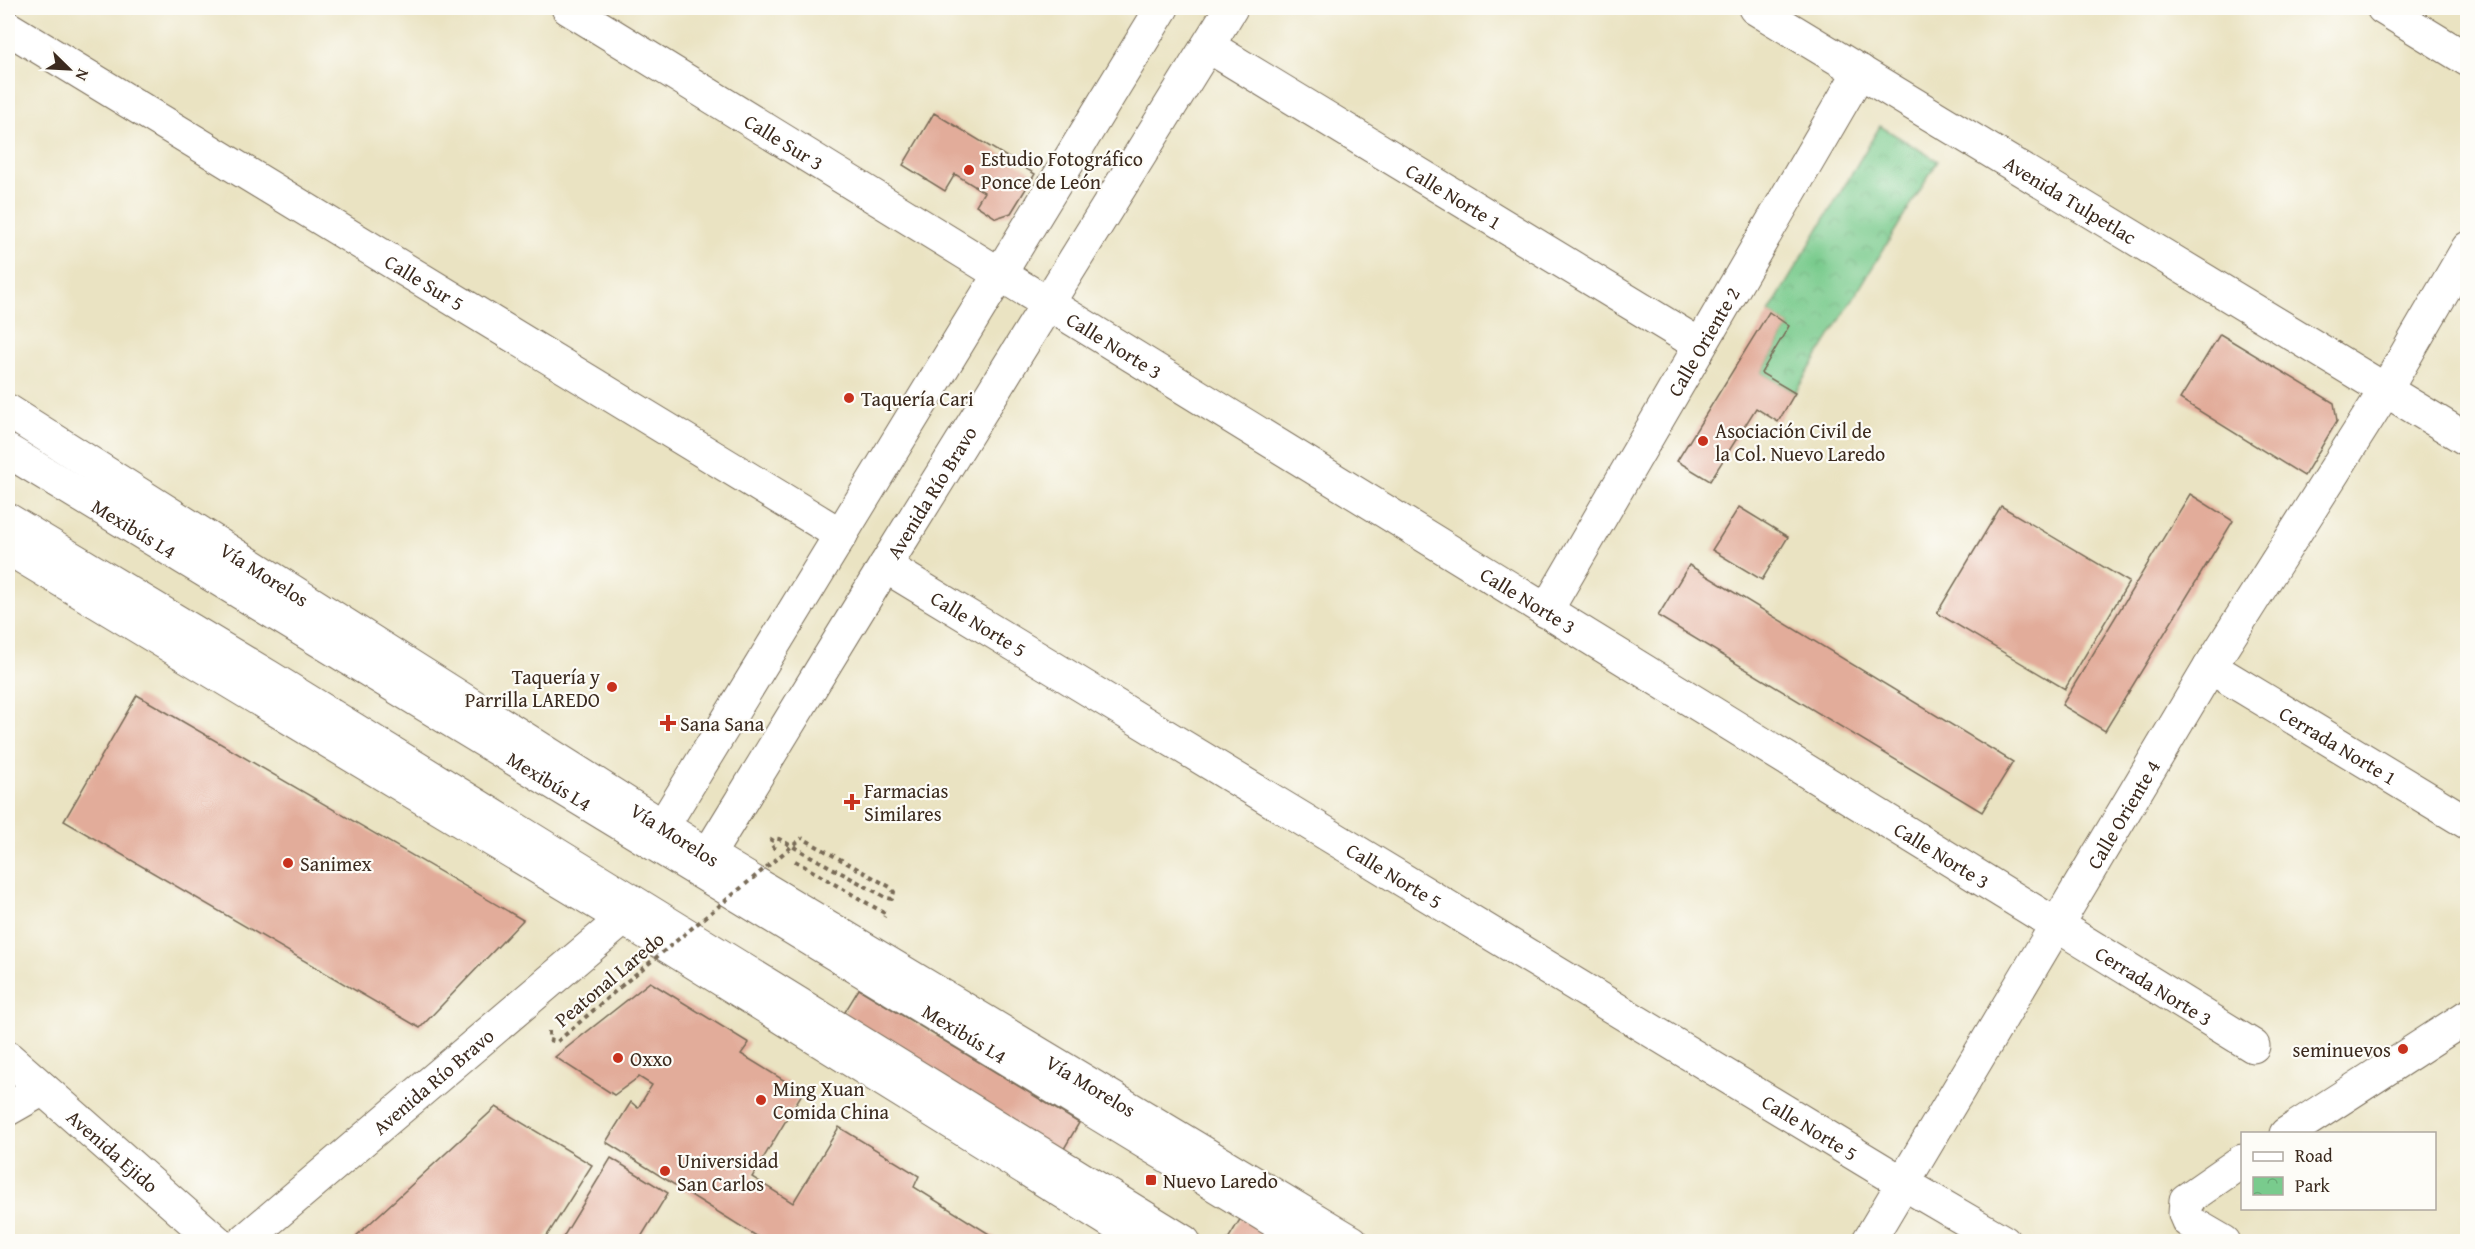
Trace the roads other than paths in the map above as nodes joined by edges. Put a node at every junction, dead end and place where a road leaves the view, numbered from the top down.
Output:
1 (568, 8) edge
2 (1231, 8) edge
3 (1755, 8) edge
4 (2383, 8) edge
5 (1156, 10) edge
6 (8, 28) edge
7 (1208, 46) junction
8 (2468, 60) edge
9 (1860, 71) junction
10 (2468, 248) edge
11 (999, 273) junction
12 (1048, 304) junction
13 (1700, 345) junction
14 (2385, 390) junction
15 (8, 411) edge
16 (2468, 440) edge
17 (8, 451) edge
18 (8, 519) edge
19 (841, 535) junction
20 (8, 548) edge
21 (885, 566) junction
22 (1546, 611) junction
23 (2210, 667) junction
24 (2468, 823) edge
25 (663, 826) junction
26 (708, 855) junction
27 (623, 919) junction
28 (2056, 926) junction
29 (2468, 1016) edge
30 (2253, 1046) dead end
31 (8, 1058) edge
32 (44, 1089) junction
33 (8, 1109) edge
34 (2289, 1132) edge
35 (2241, 1162) edge
36 (1903, 1183) junction
37 (217, 1242) edge
38 (243, 1242) edge
39 (1144, 1242) edge
40 (1184, 1242) edge
41 (1309, 1242) edge
42 (1352, 1242) edge
43 (1868, 1242) edge
44 (2004, 1242) edge
45 (2224, 1242) edge

1 - 11 street, Calle Sur 3
2 - 7 street, Avenida Río Bravo
3 - 9 street, Avenida Tulpetlac
4 - 8 street
5 - 11 street
6 - 19 street, Calle Sur 5
7 - 12 street, Avenida Río Bravo
7 - 13 street, Calle Norte 1
9 - 13 street, Calle Oriente 2
9 - 14 street, Avenida Tulpetlac
10 - 14 street, Calle Oriente 4
11 - 12 street, Calle Norte 3
11 - 19 street
12 - 21 street, Avenida Río Bravo
12 - 22 street, Calle Norte 3
13 - 22 street, Calle Oriente 2
14 - 16 street, Avenida Tulpetlac
14 - 23 street, Calle Oriente 4
15 - 25 street, Vía Morelos
17 - 41 street, Mexibús L4
18 - 40 street
19 - 25 street
20 - 27 street
21 - 26 street, Avenida Río Bravo
21 - 36 street, Calle Norte 5
22 - 28 street, Calle Norte 3
23 - 24 street, Cerrada Norte 1
23 - 28 street, Calle Oriente 4
25 - 26 street, Vía Morelos
26 - 42 street, Vía Morelos
27 - 38 street, Avenida Río Bravo
27 - 39 street
28 - 30 street, Cerrada Norte 3
28 - 36 street, Calle Oriente 4
29 - 34 street
31 - 32 street, Avenida Ejido
32 - 33 street
32 - 37 street, Avenida Ejido
35 - 45 street
36 - 43 street, Calle Oriente 4
36 - 44 street, Calle Norte 5

